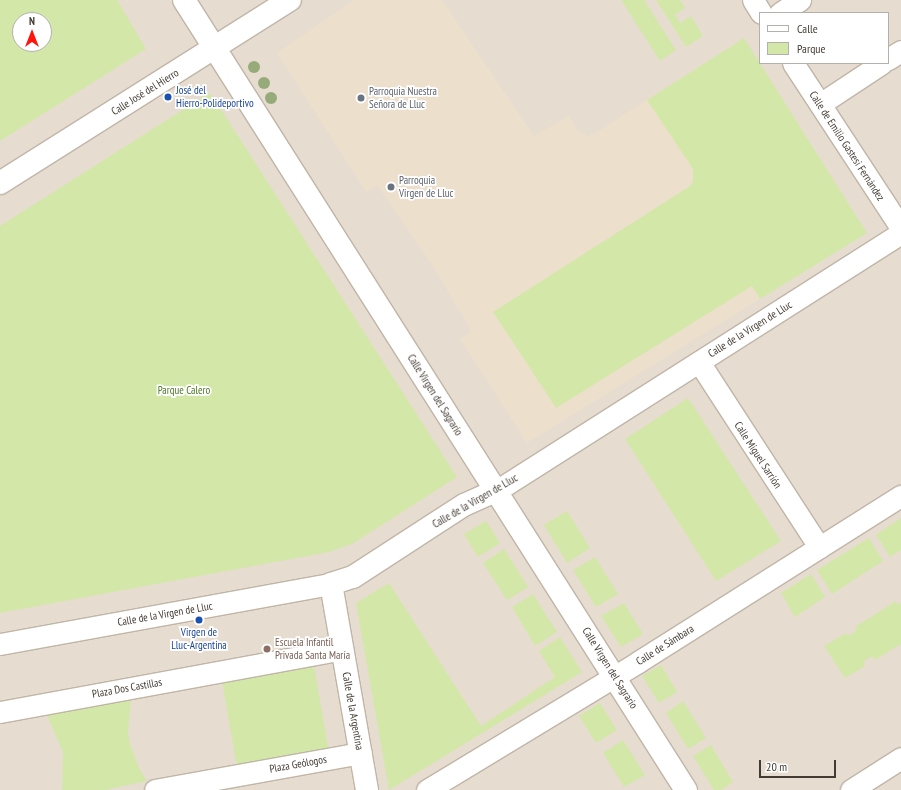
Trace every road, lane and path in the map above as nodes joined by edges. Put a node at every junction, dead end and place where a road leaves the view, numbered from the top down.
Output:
1 (184, 0) edge
2 (290, 0) edge
3 (753, 0) edge
4 (800, 0) edge
5 (760, 12) edge
6 (782, 12) edge
7 (214, 48) junction
8 (901, 51) edge
9 (889, 58) edge
10 (794, 64) edge
11 (880, 64) edge
12 (820, 104) junction
13 (0, 183) edge
14 (901, 228) edge
15 (901, 233) edge
16 (699, 362) junction
17 (496, 491) junction
18 (901, 496) edge
19 (819, 547) junction
20 (331, 584) junction
21 (0, 644) edge
22 (342, 649) junction
23 (615, 676) junction
24 (0, 712) edge
25 (361, 753) junction
26 (901, 758) edge
27 (155, 790) edge
28 (368, 790) edge
29 (427, 790) edge
30 (686, 790) edge
31 (851, 790) edge

1 - 7 street, Calle Virgen del Sagrario
2 - 7 street, Calle José del Hierro
3 - 5 street
4 - 6 street
7 - 13 street, Calle José del Hierro
7 - 17 street, Calle Virgen del Sagrario
8 - 9 street
10 - 12 street, Calle de Emilio Gastesi Fernández
11 - 12 street
12 - 14 street, Calle de Emilio Gastesi Fernández
15 - 16 street, Calle de la Virgen de Lluc
16 - 17 street, Calle de la Virgen de Lluc
16 - 19 street, Calle Miguel Sarrión
17 - 20 street, Calle de la Virgen de Lluc
17 - 23 street, Calle Virgen del Sagrario
18 - 19 street, Calle de Sámbara
19 - 23 street, Calle de Sámbara
20 - 21 street, Calle de la Virgen de Lluc
20 - 22 street, Calle de la Argentina
22 - 24 street, Plaza Dos Castillas
22 - 25 street, Calle de la Argentina
23 - 29 street, Calle de Sámbara
23 - 30 street, Calle Virgen del Sagrario
25 - 27 street, Plaza Geólogos
25 - 28 street, Calle de la Argentina
26 - 31 street

